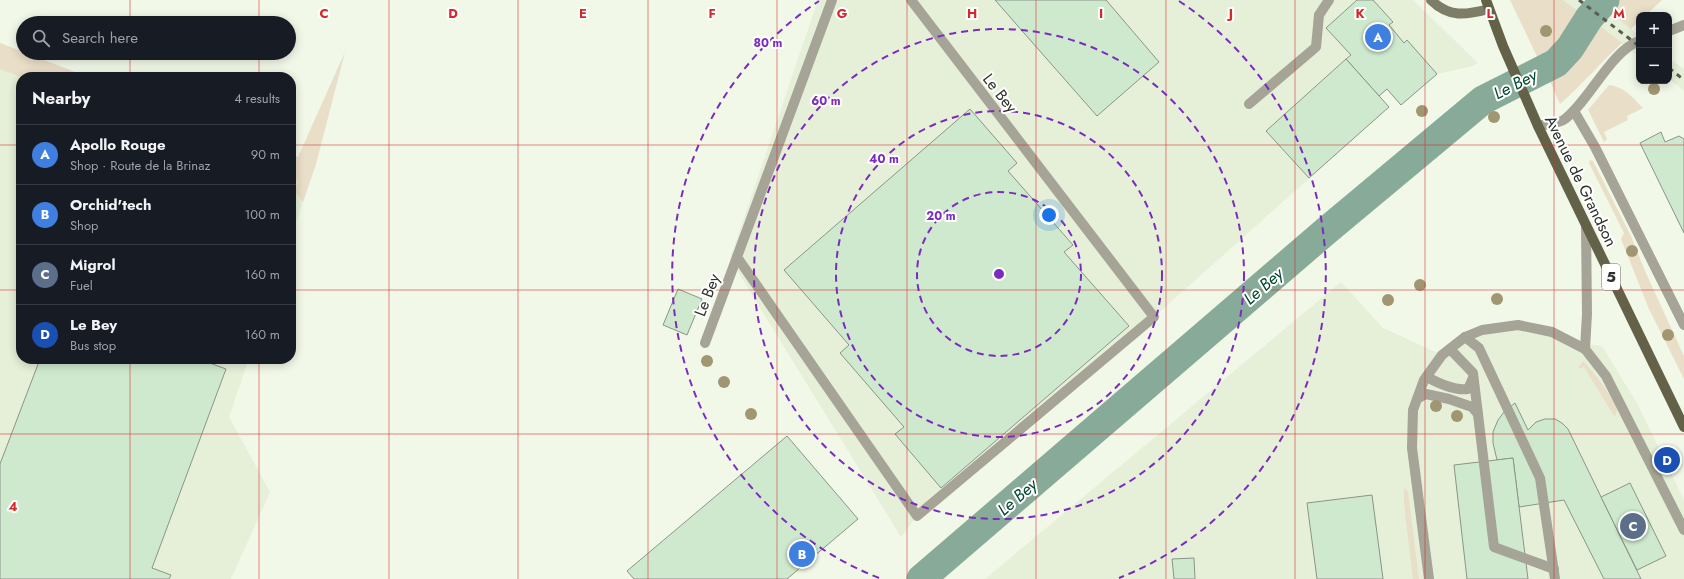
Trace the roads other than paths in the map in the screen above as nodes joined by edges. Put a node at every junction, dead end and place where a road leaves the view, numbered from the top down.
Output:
1 (832, 0) edge
2 (911, 0) edge
3 (1329, 0) edge
4 (1431, 0) edge
5 (1488, 5) edge
6 (1636, 43) edge
7 (1249, 104) dead end
8 (1574, 111) junction
9 (1538, 126) junction
10 (1586, 226) junction
11 (737, 257) junction
12 (1684, 325) edge
13 (1465, 337) junction
14 (705, 343) dead end
15 (1450, 349) junction
16 (1585, 349) junction
17 (1427, 377) junction
18 (1474, 378) junction
19 (1417, 399) junction
20 (1478, 414) junction
21 (1684, 427) edge
22 (1684, 530) edge
23 (1554, 574) edge
24 (1429, 579) edge

1 - 11 street, Le Bey
2 - 11 street, Le Bey
3 - 7 street
4 - 5 street
5 - 9 main road, Avenue de Grandson / 5
6 - 8 street
8 - 9 street
8 - 12 street
9 - 10 main road, Avenue de Grandson / 5
10 - 16 street
10 - 21 main road, Avenue de Grandson / 5
11 - 14 street, Le Bey
13 - 15 street
13 - 16 street
13 - 23 street
15 - 17 street
15 - 18 street
16 - 22 street
17 - 18 street
17 - 19 street
18 - 20 street
19 - 20 street
19 - 24 street
20 - 23 street

